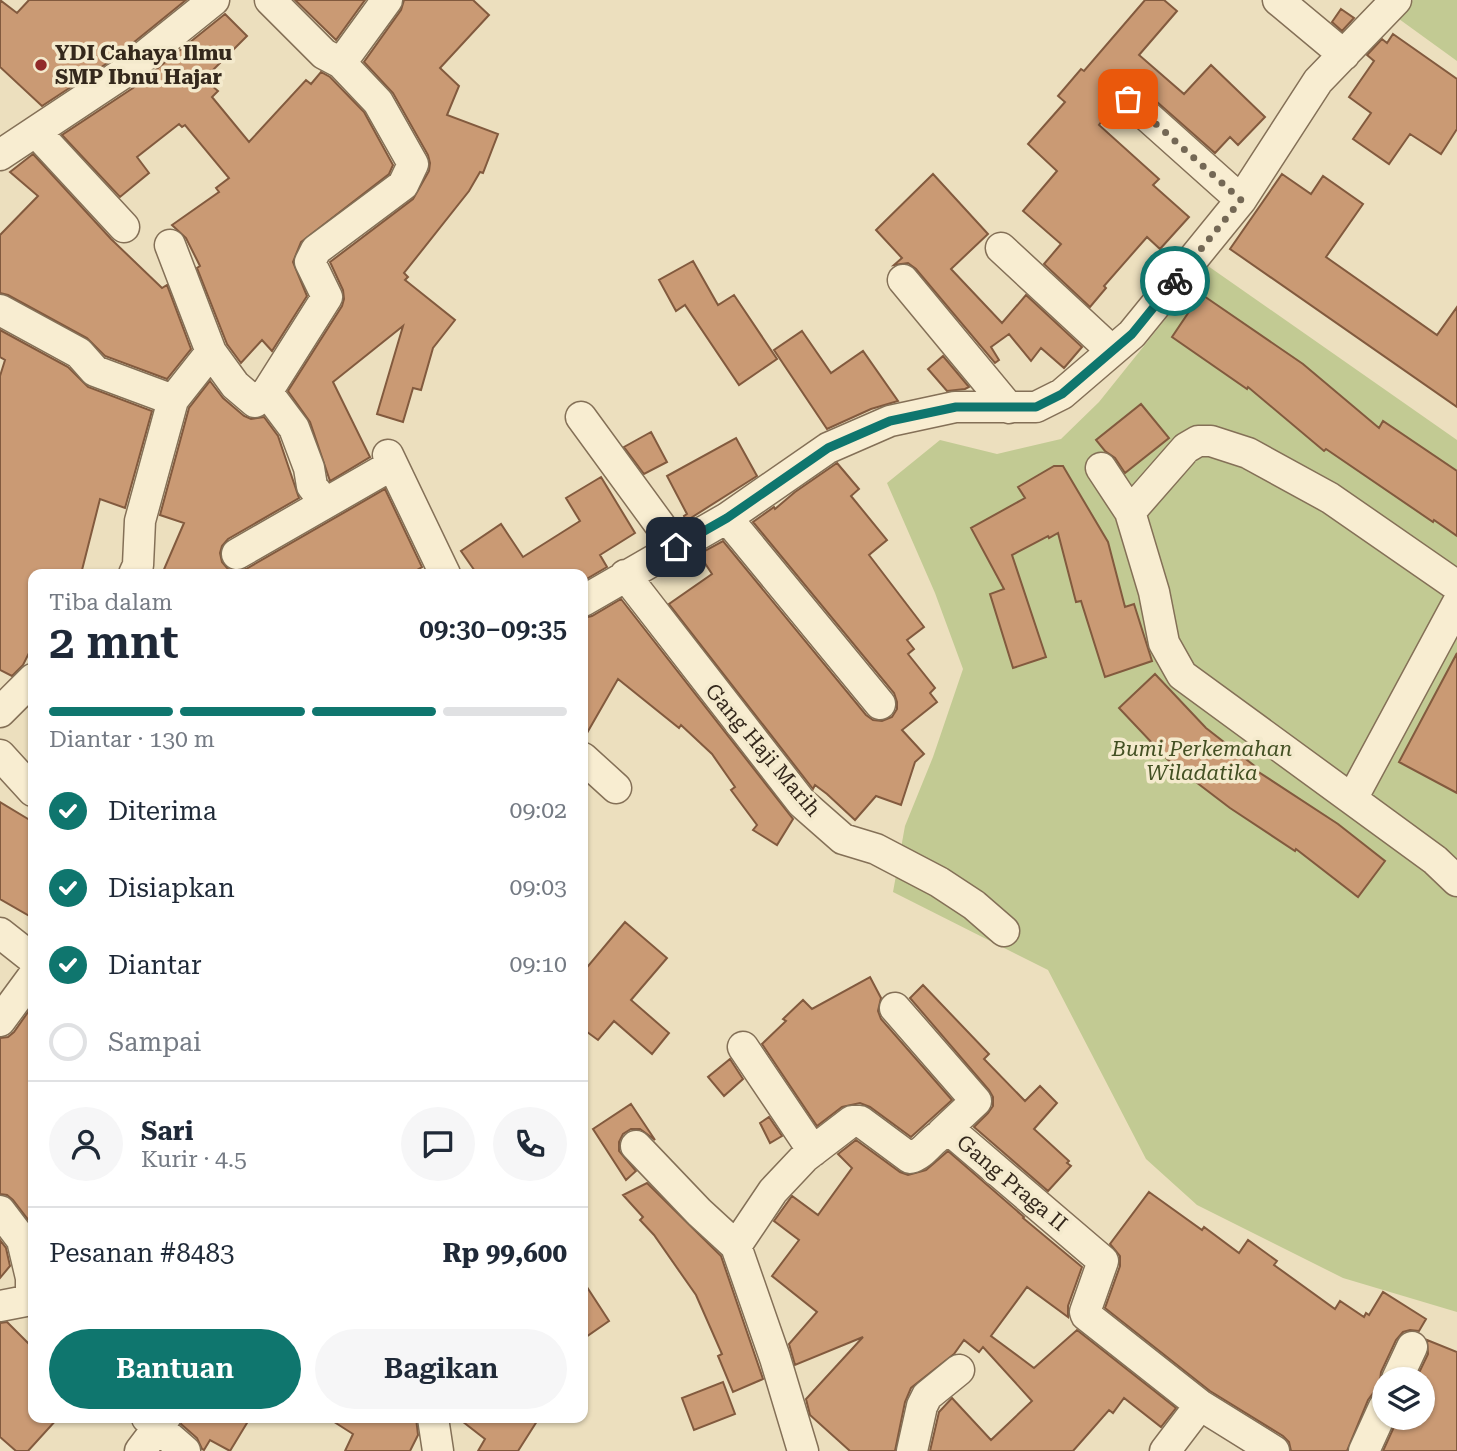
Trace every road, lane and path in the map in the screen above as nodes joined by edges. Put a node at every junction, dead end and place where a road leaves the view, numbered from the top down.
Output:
1 (214, 0) edge
2 (270, 0) edge
3 (387, 0) edge
4 (1278, 0) edge
5 (1396, 0) edge
6 (1344, 55) junction
7 (341, 63) junction
8 (1128, 99) dead end
9 (37, 132) junction
10 (0, 155) edge
11 (1241, 200) junction
12 (124, 228) dead end
13 (170, 245) dead end
14 (1001, 248) dead end
15 (903, 280) dead end
16 (0, 310) edge
17 (1112, 351) junction
18 (211, 352) junction
19 (267, 392) junction
20 (173, 400) junction
21 (1009, 408) junction
22 (581, 417) dead end
23 (1101, 468) dead end
24 (325, 503) junction
25 (1130, 512) junction
26 (727, 518) junction
27 (676, 547) junction
28 (237, 554) dead end
29 (136, 569) edge
30 (435, 569) edge
31 (625, 575) junction
32 (1457, 586) edge
33 (588, 598) edge
34 (1457, 604) edge
35 (28, 684) edge
36 (880, 704) dead end
37 (0, 712) edge
38 (0, 755) edge
39 (588, 763) edge
40 (28, 786) edge
41 (616, 788) dead end
42 (1352, 799) junction
43 (1457, 881) edge
44 (1004, 930) dead end
45 (0, 933) edge
46 (28, 975) edge
47 (28, 983) edge
48 (895, 1008) dead end
49 (0, 1021) edge
50 (743, 1047) dead end
51 (942, 1133) junction
52 (636, 1146) dead end
53 (813, 1151) junction
54 (0, 1211) edge
55 (736, 1246) junction
56 (28, 1265) edge
57 (28, 1302) edge
58 (0, 1306) edge
59 (1412, 1347) dead end
60 (1403, 1367) edge
61 (959, 1370) dead end
62 (1200, 1405) junction
63 (434, 1423) edge
64 (152, 1428) edge
65 (1374, 1430) edge
66 (185, 1451) edge
67 (439, 1451) edge
68 (803, 1451) edge
69 (912, 1451) edge
70 (1165, 1451) edge
71 (1274, 1451) edge
72 (1364, 1451) edge

1 - 9 street
2 - 7 street
3 - 7 street
4 - 6 street
5 - 6 street
6 - 11 street
7 - 19 street
8 - 11 street
9 - 10 street
9 - 12 street
11 - 17 street
13 - 18 street
14 - 17 street
15 - 21 street
16 - 20 street
17 - 21 street
18 - 19 street
18 - 20 street
19 - 24 street
20 - 29 street
21 - 26 street
22 - 27 street
23 - 25 street
24 - 28 street
24 - 30 street
25 - 32 street
25 - 42 street
26 - 27 street
26 - 36 street
27 - 31 street
31 - 33 street
31 - 44 street, Gang Haji Marih
34 - 42 street
35 - 37 street
38 - 40 street
39 - 41 street
42 - 43 street
45 - 46 street
47 - 49 street
48 - 51 street
50 - 53 street
51 - 53 street, Gang Praga II
51 - 62 street, Gang Praga II
52 - 55 street
53 - 55 street, Gang Praga II
54 - 56 street
55 - 68 street
57 - 58 street
59 - 60 street
61 - 69 street
62 - 70 street
62 - 71 street
63 - 67 street
64 - 66 street
65 - 72 street

